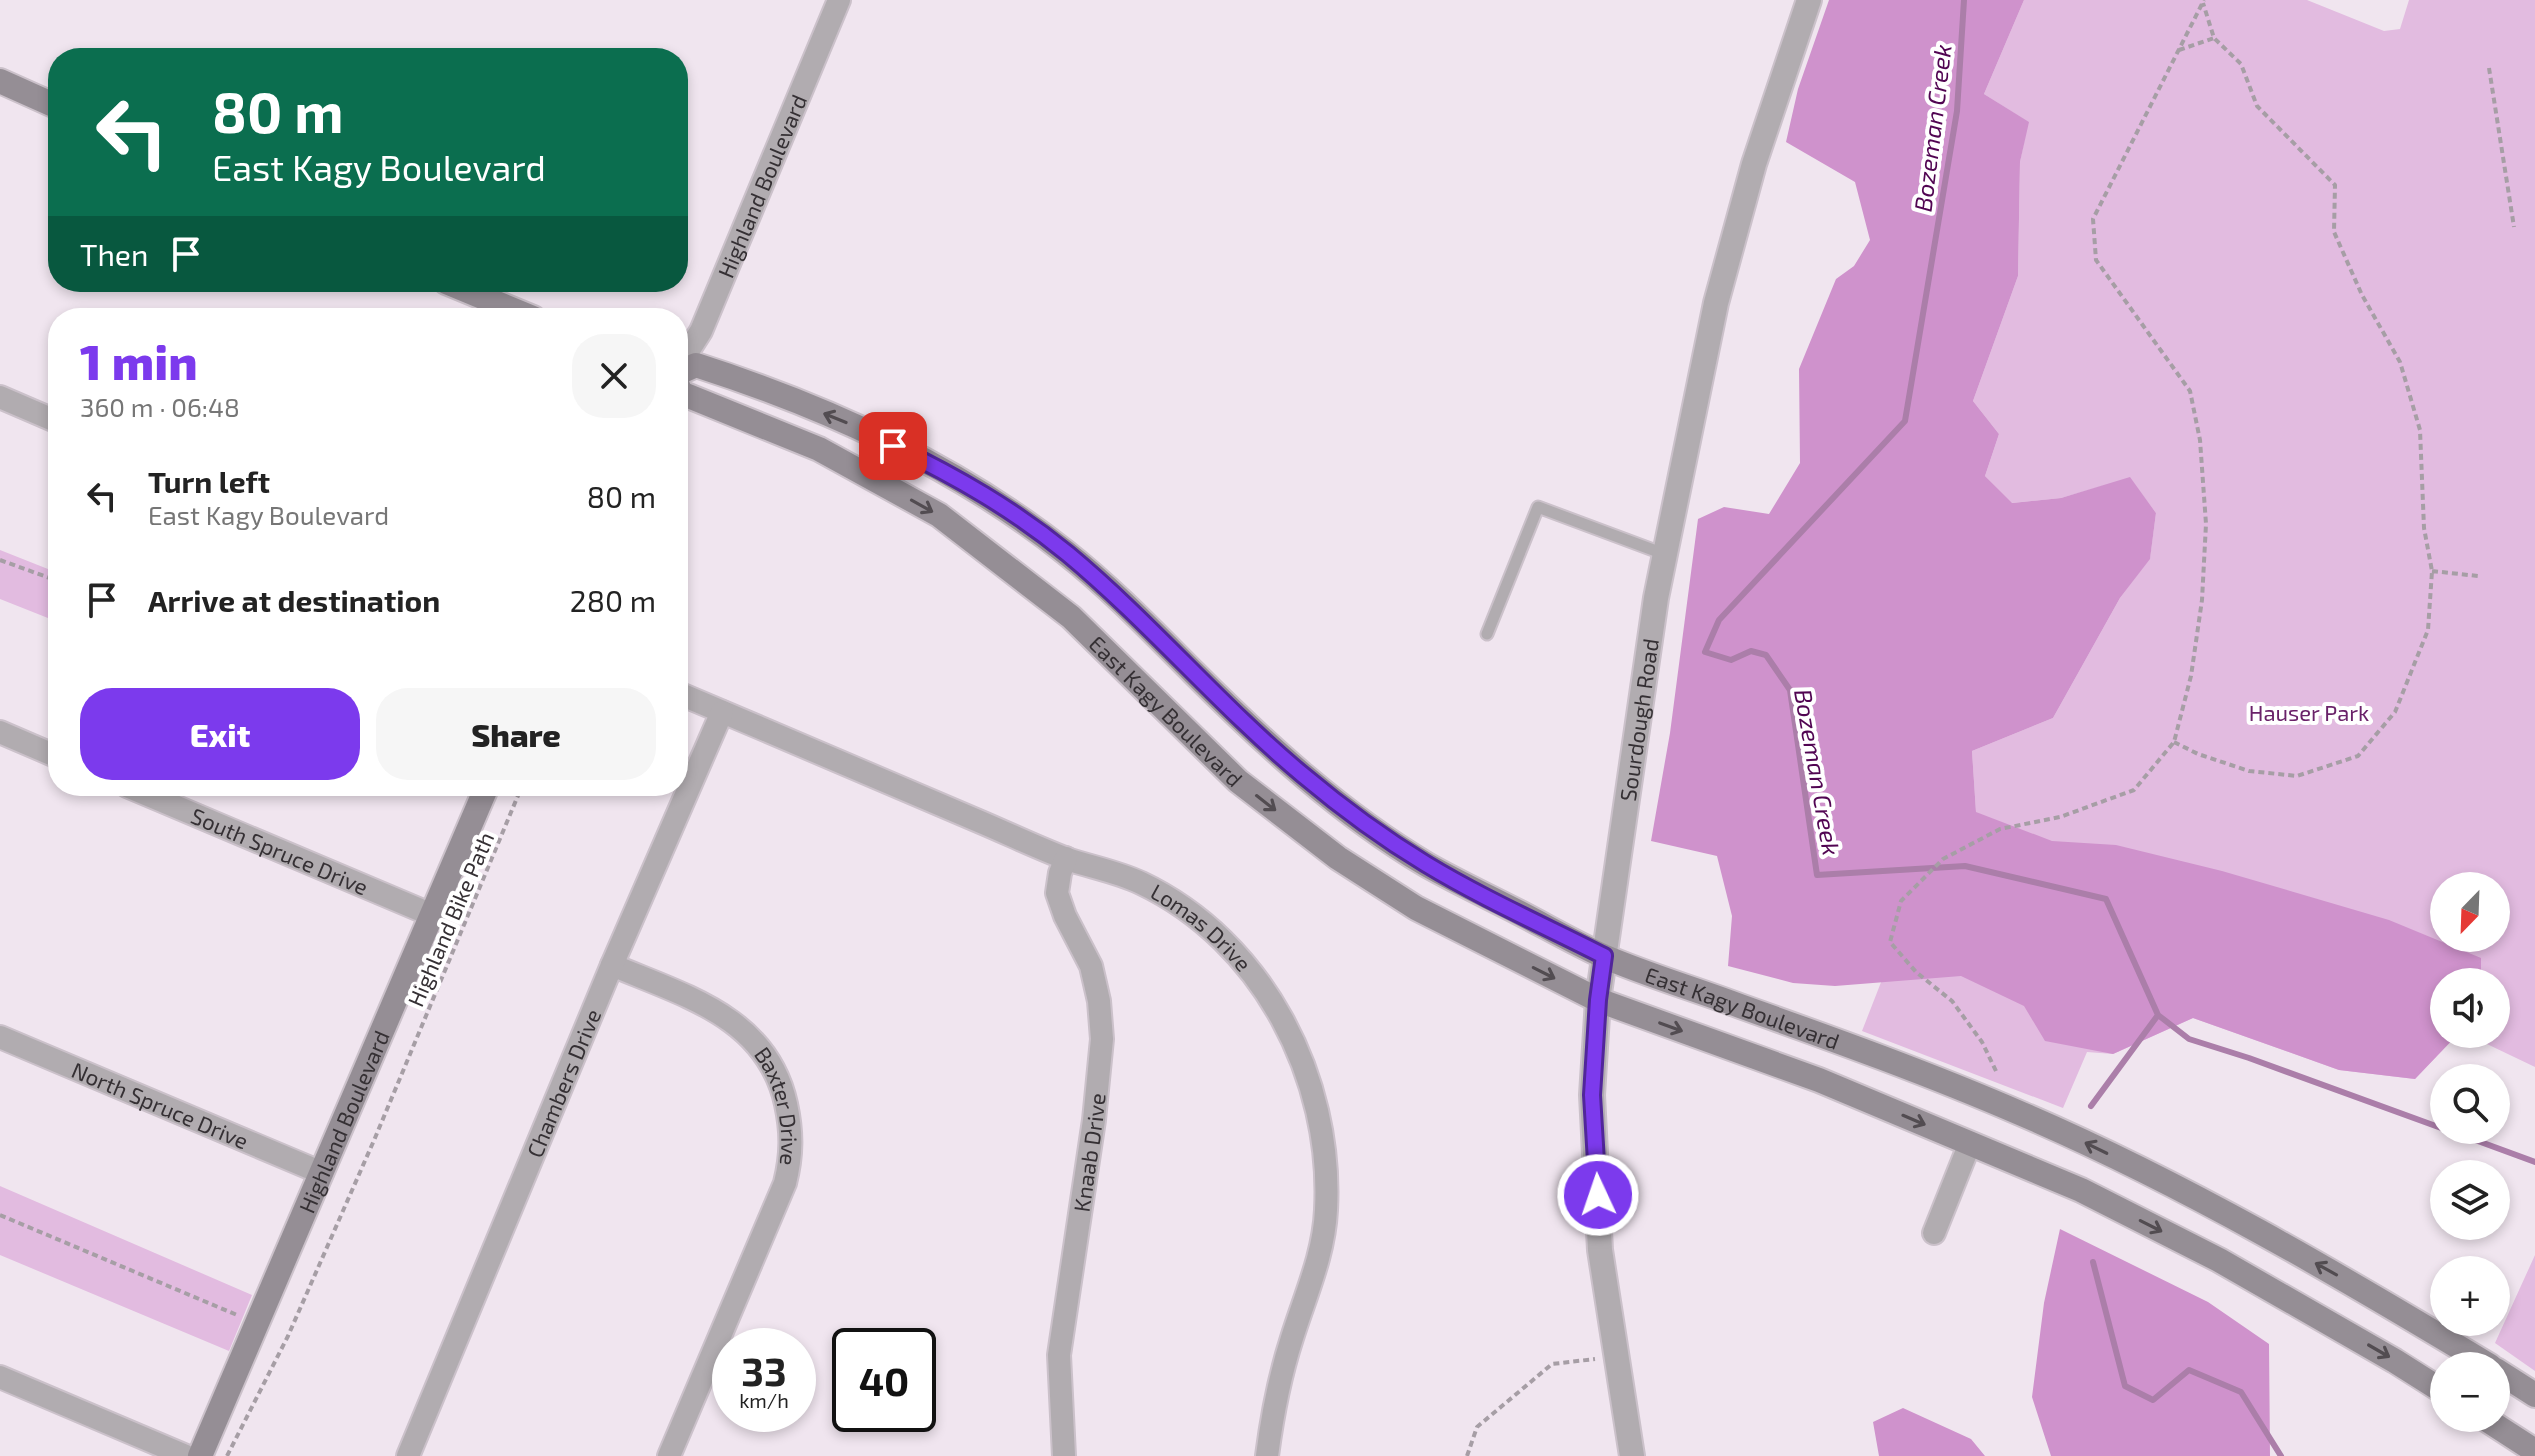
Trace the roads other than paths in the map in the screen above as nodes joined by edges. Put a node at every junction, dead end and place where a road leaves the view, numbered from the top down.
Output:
1 (839, 0) edge
2 (1809, 0) edge
3 (0, 81) edge
4 (48, 103) edge
5 (470, 292) edge
6 (509, 308) edge
7 (688, 353) edge
8 (688, 367) edge
9 (688, 396) edge
10 (0, 397) edge
11 (48, 418) edge
12 (1664, 554) junction
13 (1487, 634) dead end
14 (688, 697) edge
15 (722, 712) junction
16 (0, 732) edge
17 (48, 753) edge
18 (688, 790) edge
19 (151, 796) edge
20 (483, 796) edge
21 (685, 796) edge
22 (1066, 858) junction
23 (432, 915) junction
24 (1604, 956) junction
25 (612, 965) junction
26 (1598, 1000) junction
27 (0, 1037) edge
28 (1970, 1143) junction
29 (322, 1173) junction
30 (1934, 1233) dead end
31 (2467, 1352) edge
32 (0, 1377) edge
33 (2510, 1379) edge
34 (2430, 1383) edge
35 (2535, 1395) edge
36 (2506, 1432) edge
37 (2535, 1451) edge
38 (186, 1456) edge
39 (200, 1456) edge
40 (408, 1456) edge
41 (669, 1456) edge
42 (1064, 1456) edge
43 (1267, 1456) edge
44 (1632, 1456) edge

1 - 7 street, Highland Boulevard
2 - 12 street, Sourdough Road
3 - 4 main road
5 - 6 main road
24 -> 8 main road, East Kagy Boulevard
9 -> 26 main road, East Kagy Boulevard
10 - 11 street
12 - 13 lane
12 - 24 street, Sourdough Road
14 - 15 street, Lomas Drive
15 - 18 street, Chambers Drive
15 - 22 street, Lomas Drive
16 - 17 street
19 - 23 street, South Spruce Drive
20 - 23 main road, Highland Boulevard
21 - 25 street, Chambers Drive
22 - 42 street, Knaab Drive
22 - 43 street, Lomas Drive
23 - 29 main road, Highland Boulevard
24 - 26 street, Sourdough Road
31 -> 24 main road, East Kagy Boulevard
25 - 40 street, Chambers Drive
25 - 41 street, Baxter Drive
26 -> 28 main road, East Kagy Boulevard
26 - 44 street, Sourdough Road
27 - 29 street, North Spruce Drive
28 - 30 street
28 -> 34 main road, East Kagy Boulevard
29 - 39 main road, Highland Boulevard
32 - 38 street
33 - 35 main road
36 - 37 main road

